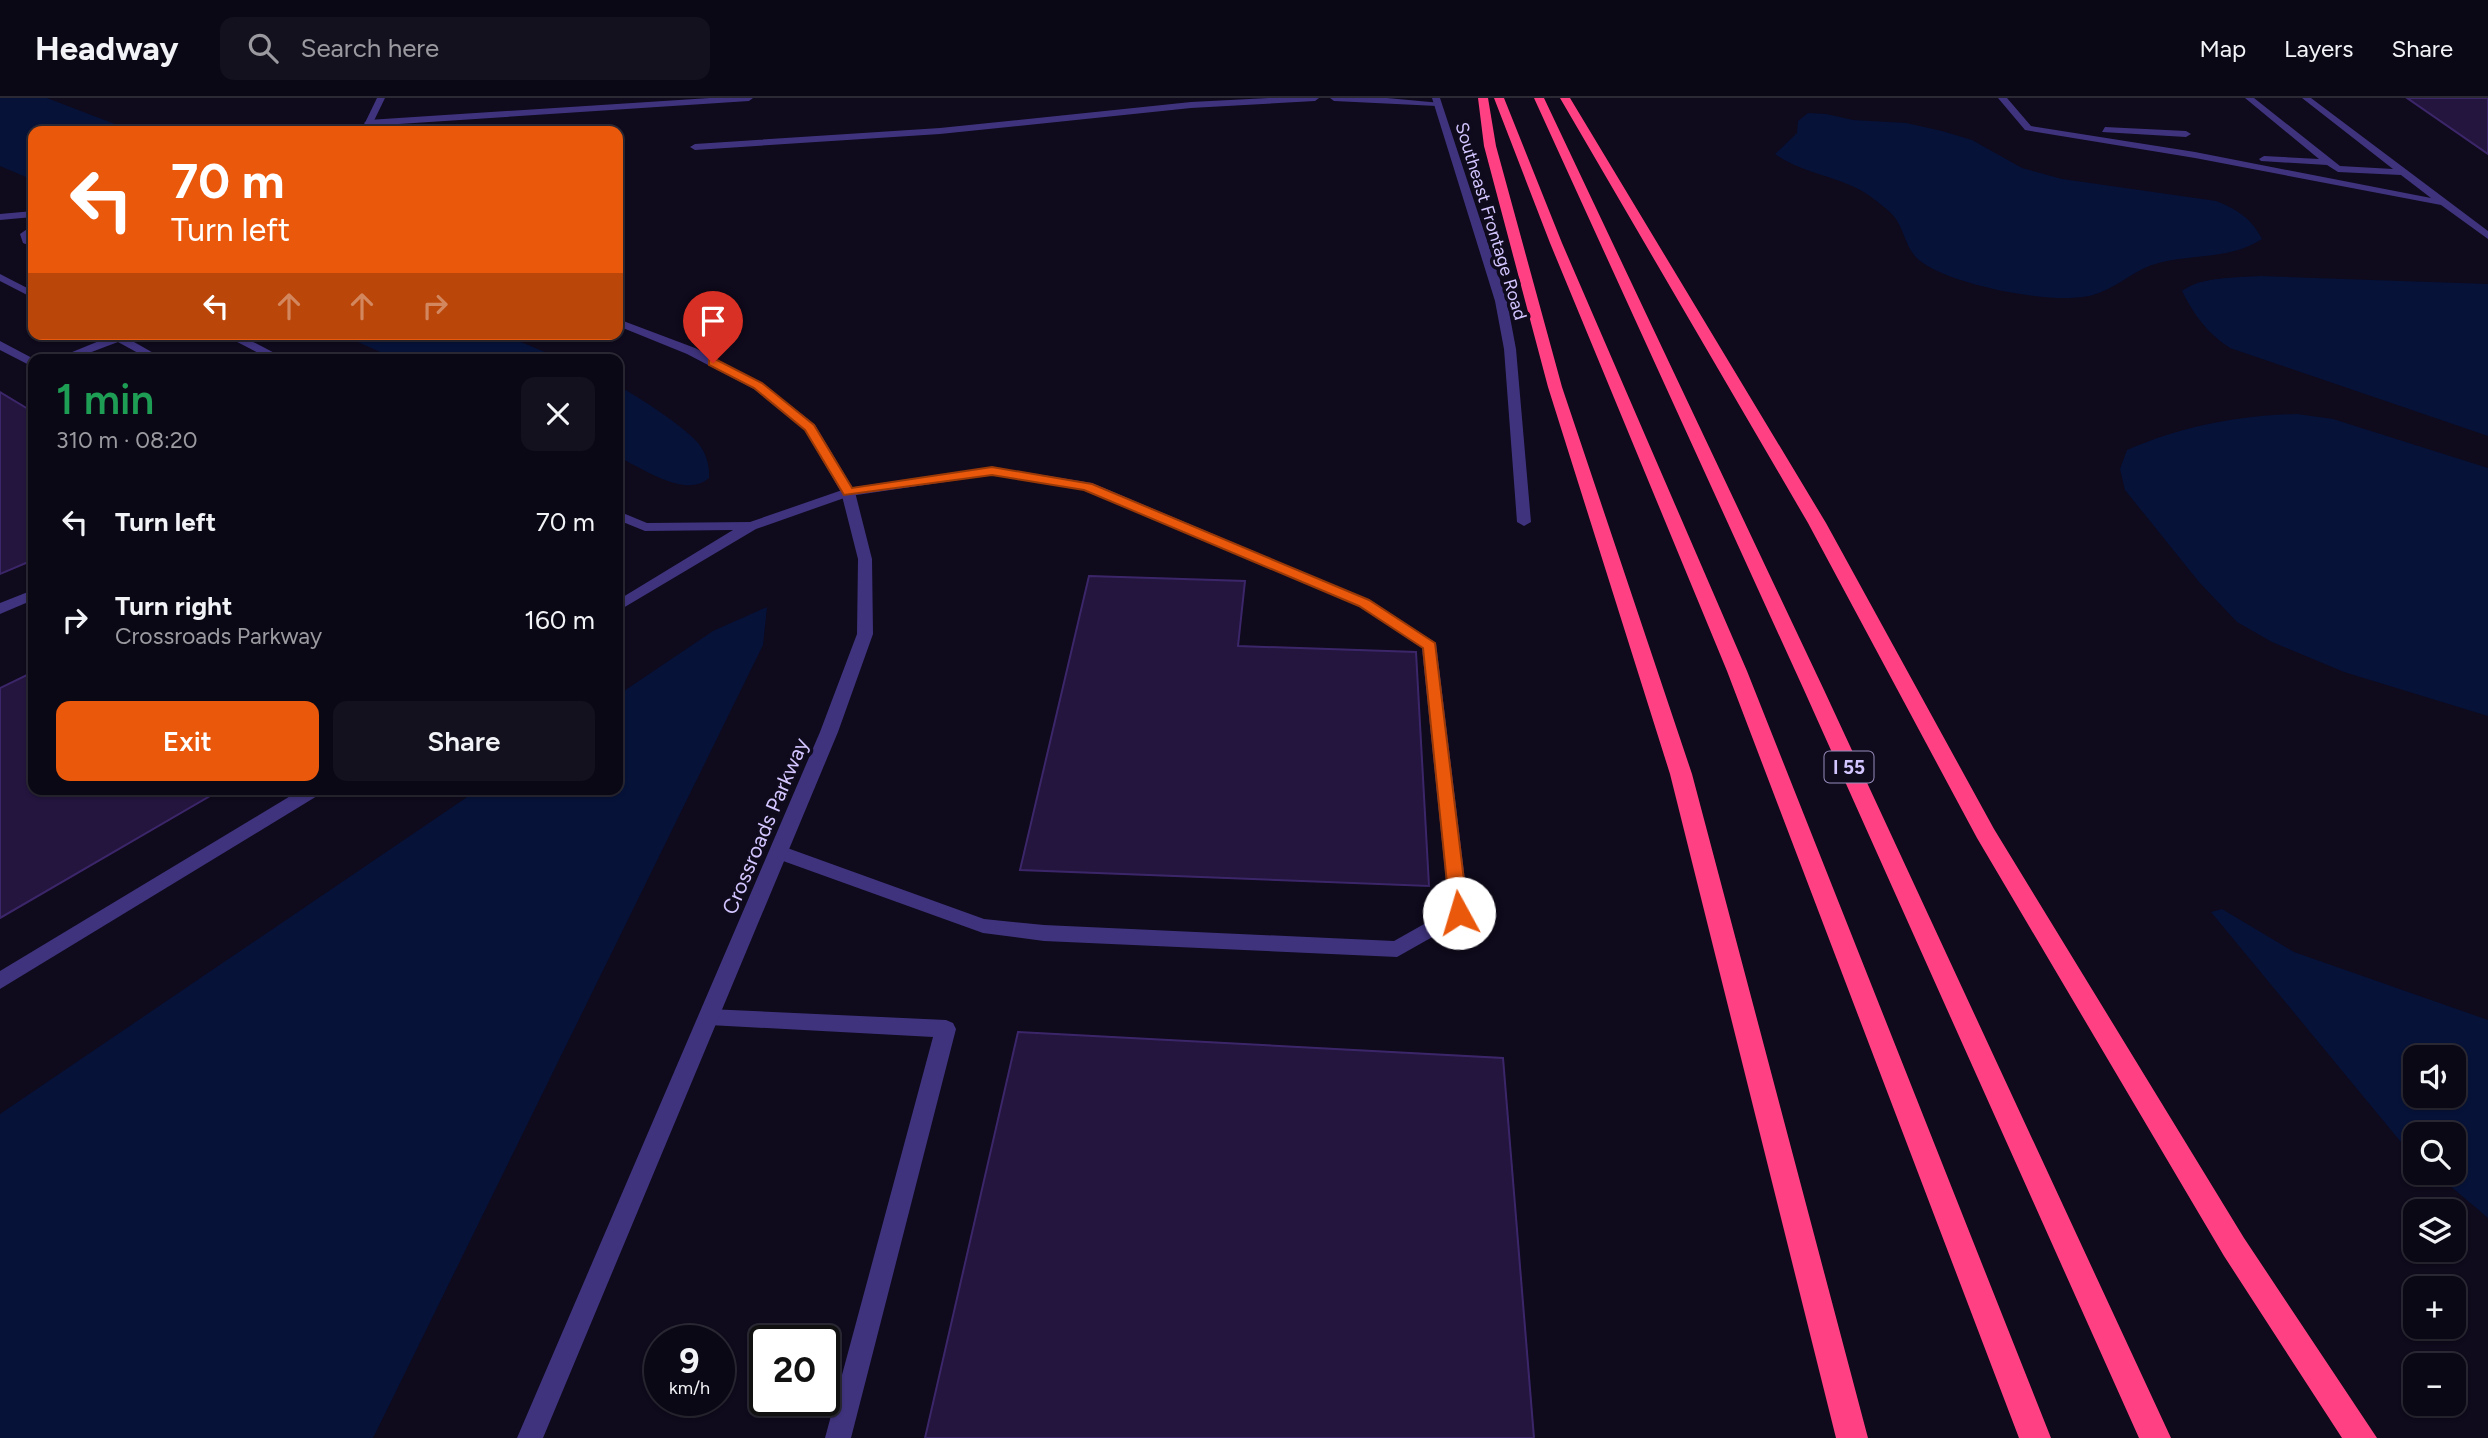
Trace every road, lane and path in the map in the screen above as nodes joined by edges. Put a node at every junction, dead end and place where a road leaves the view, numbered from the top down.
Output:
1 (381, 98) edge
2 (749, 98) edge
3 (1315, 98) edge
4 (1334, 98) edge
5 (1483, 98) edge
6 (1499, 98) edge
7 (1539, 98) edge
8 (1566, 98) edge
9 (2001, 98) edge
10 (2249, 98) edge
11 (2306, 98) edge
12 (1190, 101) edge
13 (1436, 101) edge
14 (367, 126) edge
15 (380, 126) edge
16 (2028, 128) junction
17 (2186, 134) dead end
18 (695, 147) dead end
19 (2196, 155) junction
20 (2330, 162) junction
21 (2404, 172) junction
22 (2444, 203) junction
23 (28, 214) edge
24 (0, 217) edge
25 (2488, 236) edge
26 (0, 277) edge
27 (14, 285) junction
28 (0, 289) edge
29 (28, 292) edge
30 (623, 324) edge
31 (105, 340) edge
32 (122, 340) edge
33 (240, 340) edge
34 (0, 345) edge
35 (73, 354) edge
36 (148, 354) edge
37 (270, 354) edge
38 (28, 360) edge
39 (848, 492) junction
40 (623, 517) edge
41 (1524, 522) dead end
42 (751, 526) junction
43 (28, 596) edge
44 (623, 603) edge
45 (0, 609) edge
46 (306, 795) edge
47 (779, 852) junction
48 (0, 981) edge
49 (709, 1017) junction
50 (530, 1438) edge
51 (838, 1438) edge
52 (1852, 1438) edge
53 (2035, 1438) edge
54 (2155, 1438) edge
55 (2361, 1438) edge

1 - 14 street
2 - 15 street
3 - 12 street
4 - 13 street
5 - 52 highway
6 - 53 highway
7 - 54 highway, I 55
8 - 55 highway
9 - 16 street
10 - 20 street
11 - 21 street
12 - 18 street
13 - 41 street, Southeast Frontage Road
16 - 17 street
16 - 19 street
19 - 20 street
19 - 22 street
20 - 21 street
21 - 22 street
22 - 25 street
23 - 24 street
26 - 27 street
27 - 28 street
27 - 29 street
30 - 39 street, Crossroads Parkway
31 - 35 street
32 - 36 street
33 - 37 street
34 - 38 street
39 - 42 street
39 - 47 street, Crossroads Parkway
39 - 47 street
40 - 42 street
42 - 44 street
43 - 45 street
46 - 48 street
47 - 49 street, Crossroads Parkway
49 - 50 street, Crossroads Parkway
49 - 51 street

